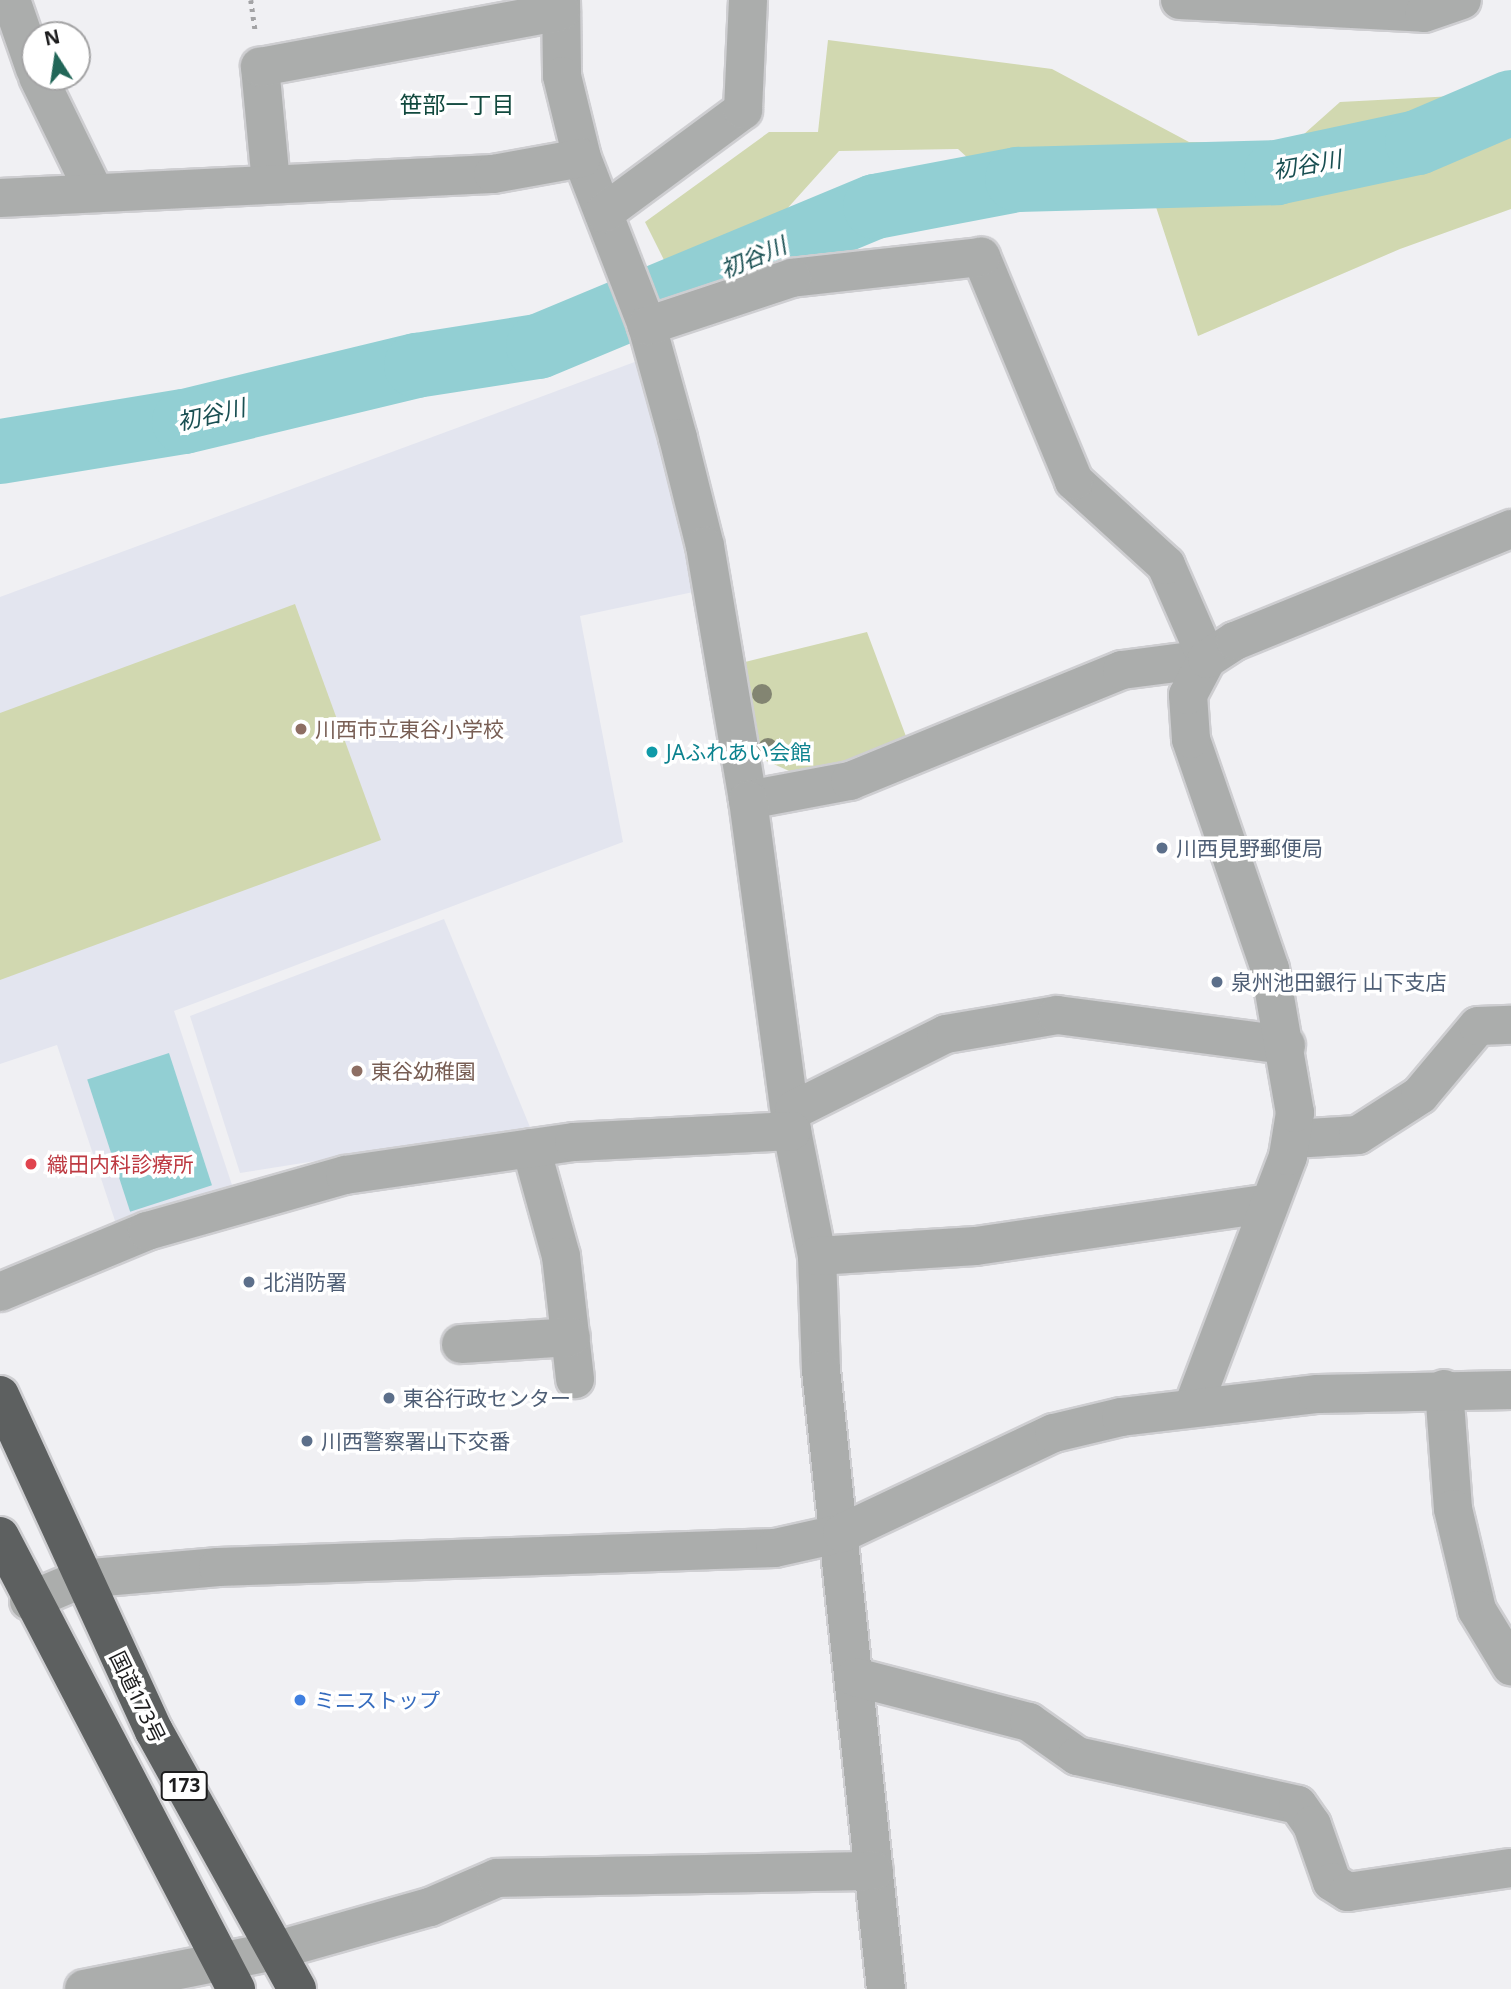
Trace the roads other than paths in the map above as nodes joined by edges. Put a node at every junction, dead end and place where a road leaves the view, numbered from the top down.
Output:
1 (11, 0) edge
2 (748, 0) edge
3 (1462, 0) edge
4 (1189, 1) edge
5 (561, 5) edge
6 (21, 29) edge
7 (45, 91) edge
8 (582, 158) junction
9 (271, 183) junction
10 (93, 190) junction
11 (0, 198) edge
12 (604, 213) junction
13 (647, 326) junction
14 (1511, 528) edge
15 (1207, 659) junction
16 (748, 800) junction
17 (1511, 1026) edge
18 (1286, 1045) junction
19 (793, 1121) junction
20 (1293, 1139) junction
21 (531, 1148) junction
22 (1265, 1204) junction
23 (817, 1256) junction
24 (0, 1292) edge
25 (571, 1336) junction
26 (461, 1343) dead end
27 (575, 1379) dead end
28 (1444, 1389) junction
29 (1511, 1390) edge
30 (0, 1395) edge
31 (1194, 1404) junction
32 (9, 1439) edge
33 (842, 1533) junction
34 (0, 1536) edge
35 (81, 1579) junction
36 (29, 1601) junction
37 (1511, 1666) edge
38 (855, 1678) junction
39 (1511, 1868) edge
40 (874, 1871) junction
41 (274, 1951) junction
42 (228, 1976) edge
43 (84, 1989) edge
44 (297, 1989) edge
45 (886, 1989) edge

1 - 6 street
2 - 12 street
3 - 4 street
5 - 8 street
5 - 9 street
7 - 10 street
8 - 9 street
8 - 12 street
9 - 10 street
10 - 11 street
12 - 13 street
13 - 15 street
13 - 16 street
14 - 15 street
15 - 16 street
15 - 18 street
16 - 19 street
17 - 20 street
18 - 19 street
18 - 20 street
19 - 21 street
19 - 23 street
20 - 22 street
21 - 24 street
21 - 25 street
22 - 23 street
22 - 31 street
23 - 33 street
25 - 26 street
25 - 27 street
28 - 29 street
28 - 31 street
28 - 37 street
30 - 32 highway, 国道173号 / 173
31 - 33 street
32 - 35 highway, 国道173号 / 173
33 - 35 street
33 - 38 street
34 - 36 highway, 173
35 - 36 street
35 - 41 highway, 国道173号 / 173
36 - 42 highway, 173
38 - 39 street
38 - 40 street
40 - 41 street
40 - 45 street
41 - 42 street
41 - 44 highway, 国道173号 / 173
42 - 43 street

